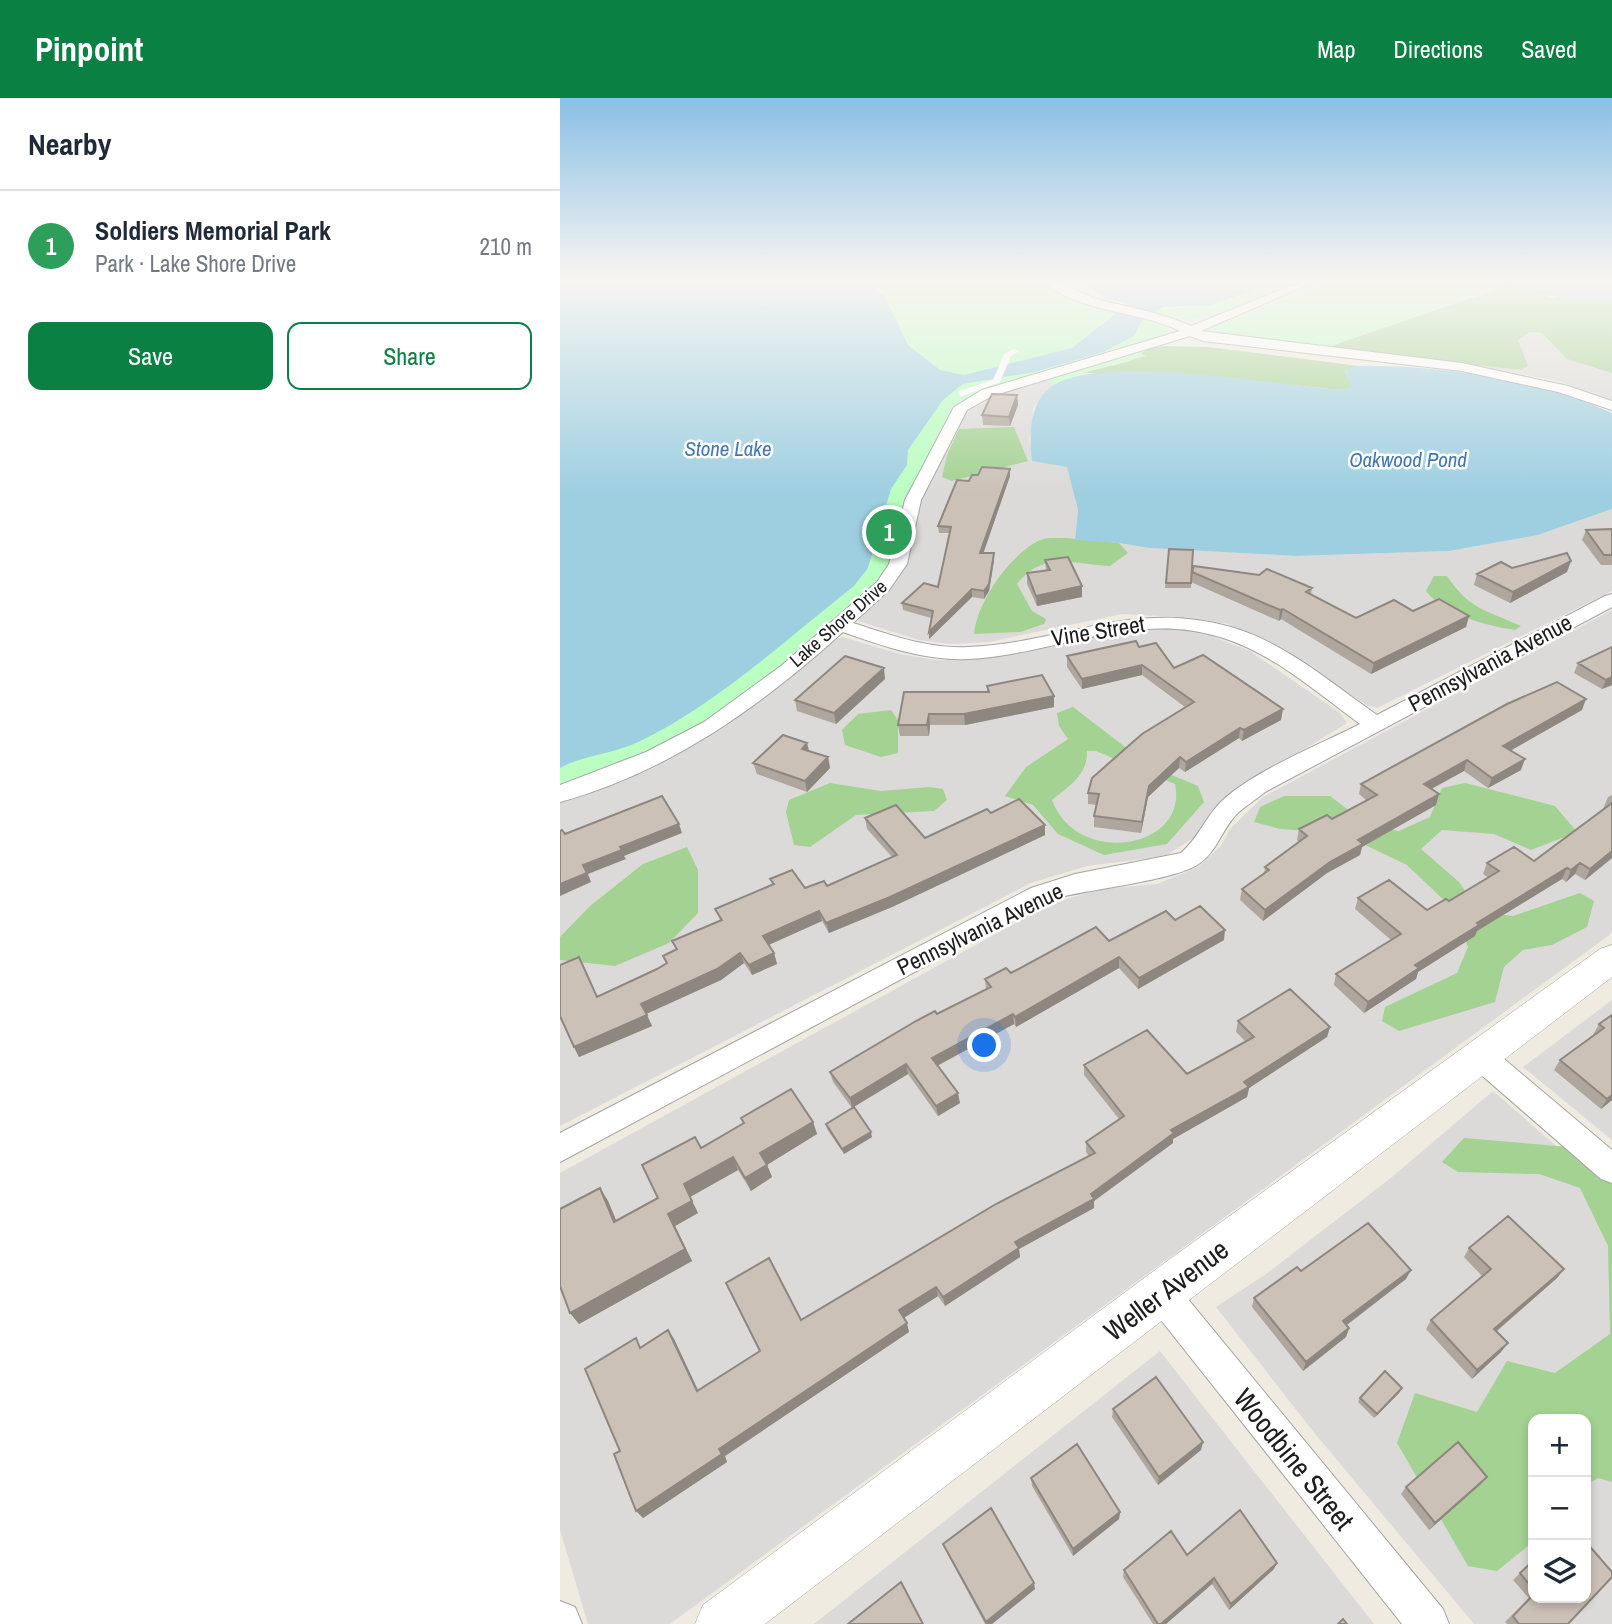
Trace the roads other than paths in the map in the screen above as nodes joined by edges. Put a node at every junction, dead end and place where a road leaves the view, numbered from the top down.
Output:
1 (1132, 351) edge
2 (1322, 351) edge
3 (1612, 406) edge
4 (1612, 600) edge
5 (840, 625) junction
6 (1375, 724) junction
7 (560, 793) edge
8 (1612, 958) edge
9 (1481, 1057) junction
10 (560, 1148) edge
11 (1612, 1170) edge
12 (1160, 1293) junction
13 (722, 1624) edge
14 (1428, 1624) edge

1 - 5 street, Lake Shore Drive
2 - 3 street
4 - 6 street, Pennsylvania Avenue
5 - 6 street, Vine Street
5 - 7 street, Lake Shore Drive
6 - 10 street, Pennsylvania Avenue
8 - 9 street, Weller Avenue
9 - 11 street
9 - 12 street, Weller Avenue
12 - 13 street, Weller Avenue
12 - 14 street, Woodbine Street

